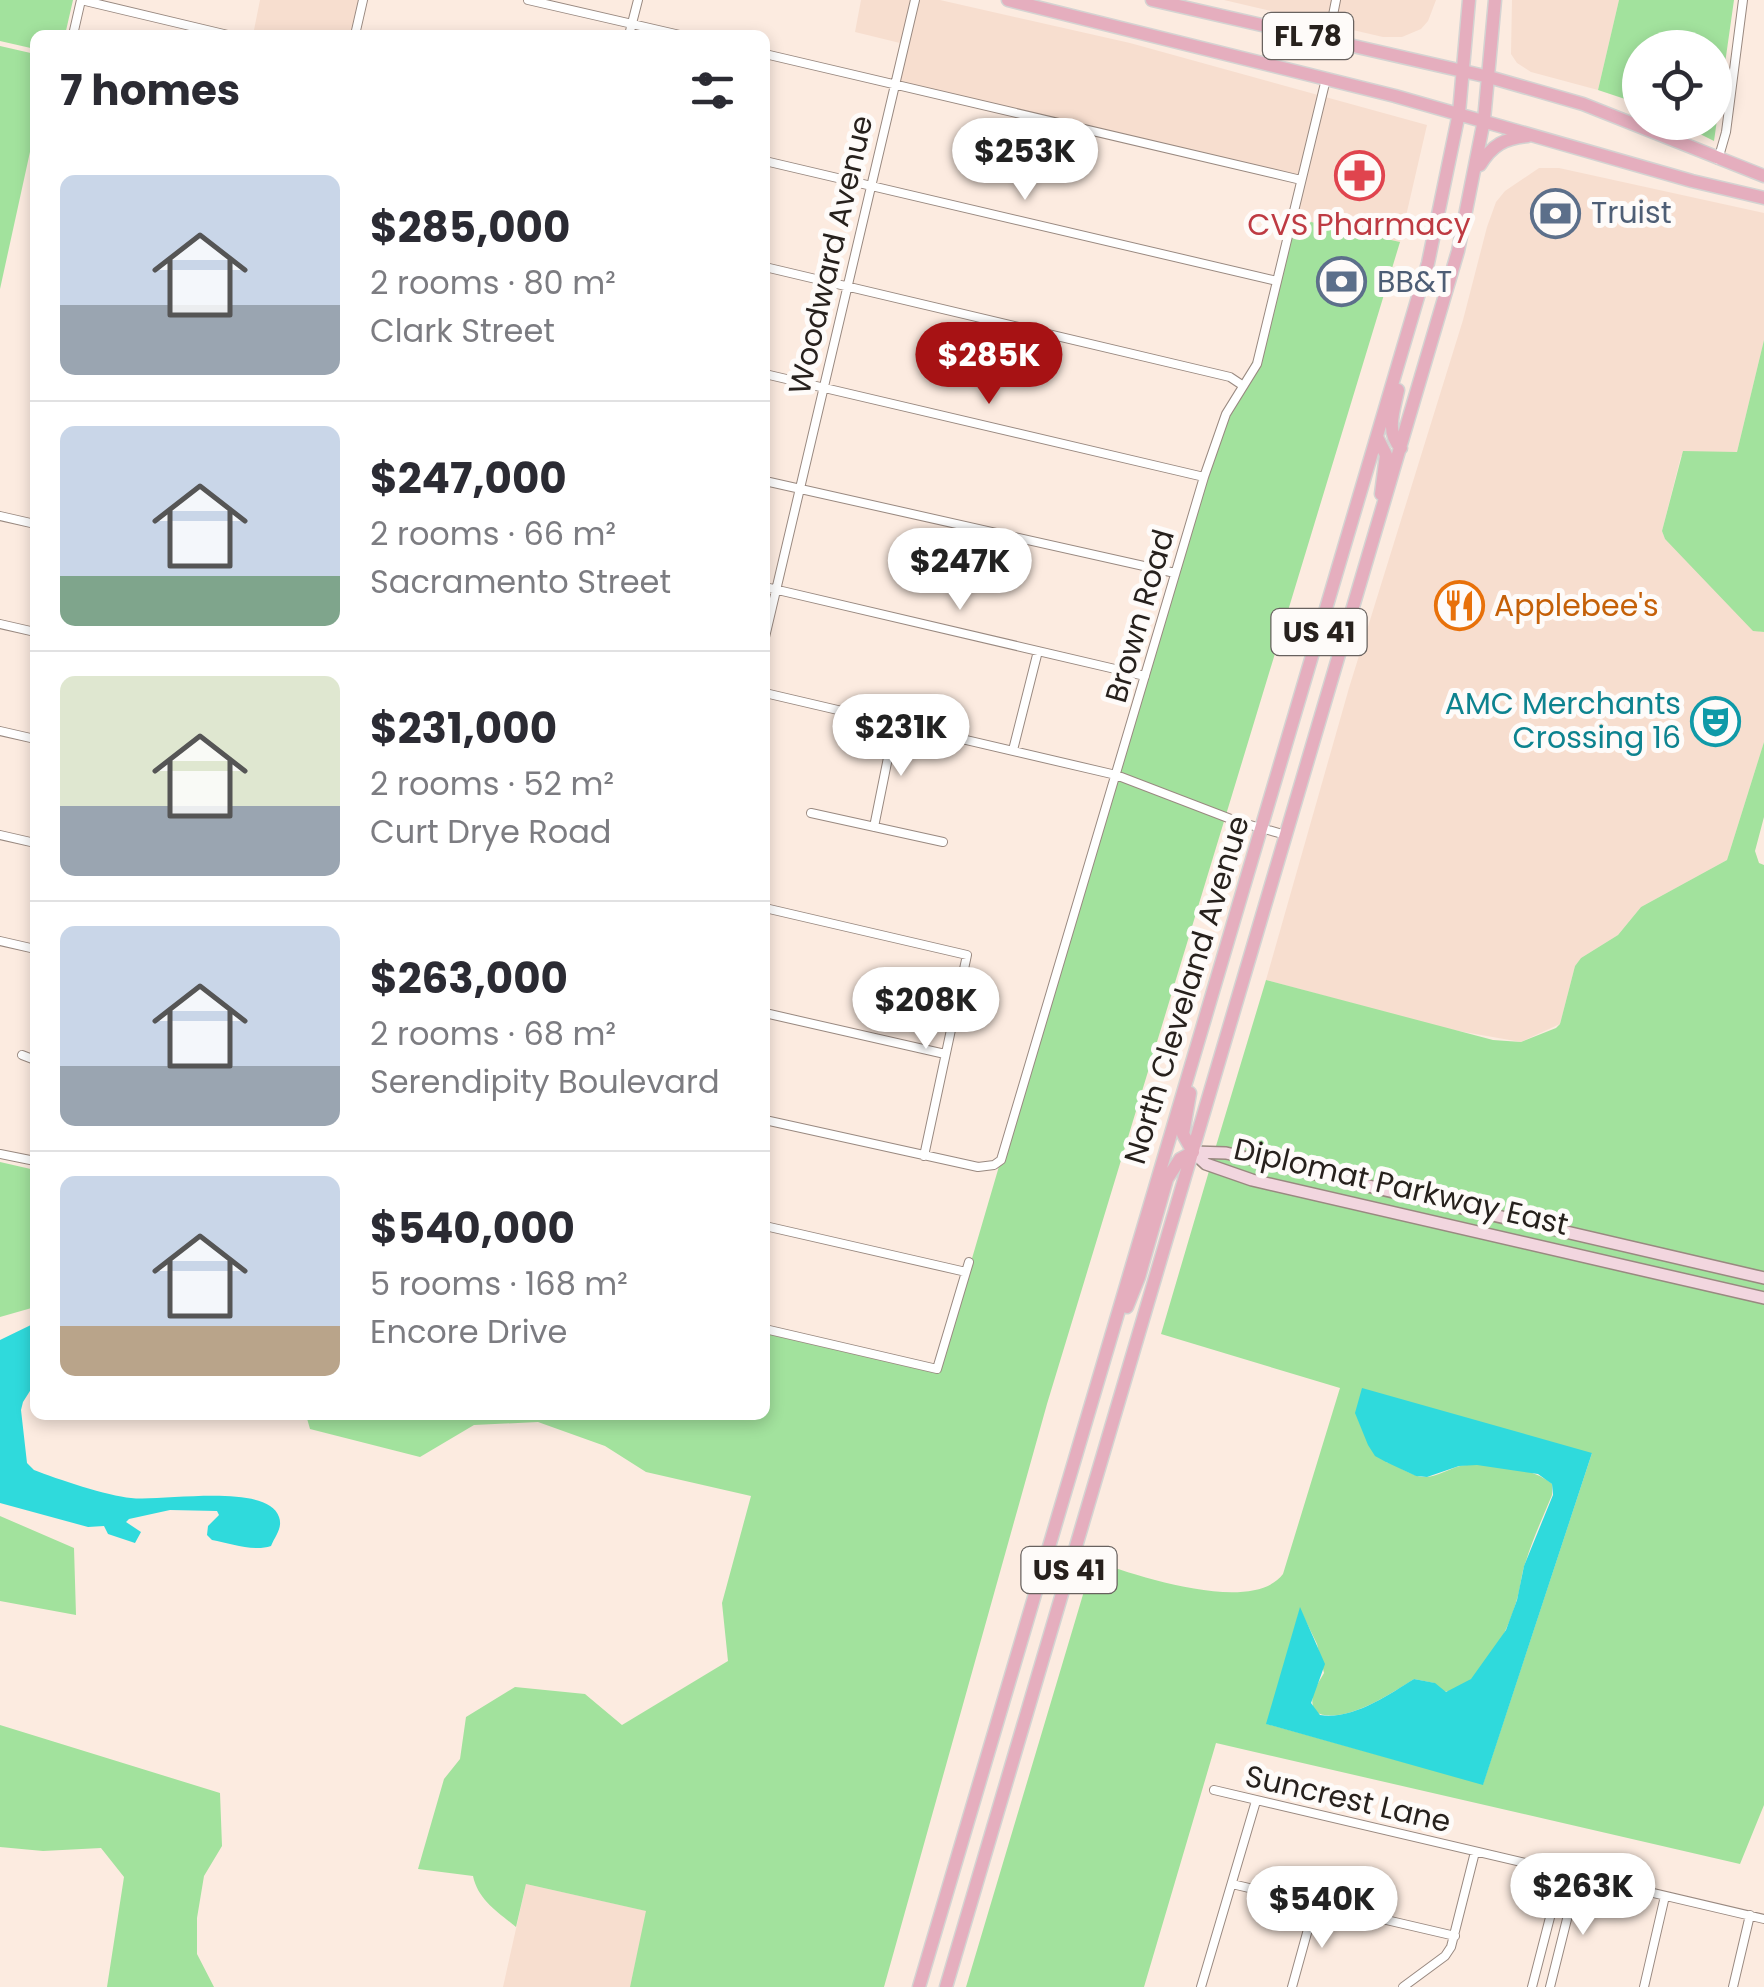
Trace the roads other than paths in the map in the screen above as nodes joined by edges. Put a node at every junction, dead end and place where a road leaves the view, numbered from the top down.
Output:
1 (81, 0) edge
2 (363, 0) edge
3 (528, 0) edge
4 (638, 0) edge
5 (914, 0) edge
6 (1008, 0) edge
7 (1152, 0) edge
8 (1336, 0) edge
9 (1469, 0) edge
10 (1496, 0) edge
11 (1743, 0) edge
12 (632, 24) junction
13 (74, 30) edge
14 (207, 30) edge
15 (356, 30) edge
16 (630, 30) edge
17 (658, 30) edge
18 (1328, 40) junction
19 (770, 55) edge
20 (1464, 72) junction
21 (1489, 77) junction
22 (1326, 79) junction
23 (894, 85) junction
24 (1459, 113) junction
25 (1484, 120) junction
26 (1536, 135) junction
27 (1718, 160) junction
28 (770, 162) edge
29 (1475, 172) junction
30 (1764, 176) edge
31 (1301, 180) junction
32 (871, 186) junction
33 (1764, 198) edge
34 (770, 268) edge
35 (1277, 282) junction
36 (847, 287) junction
37 (1407, 334) junction
38 (770, 375) edge
39 (1242, 385) junction
40 (824, 388) junction
41 (1377, 437) junction
42 (1401, 448) junction
43 (1204, 477) junction
44 (770, 481) edge
45 (800, 488) junction
46 (0, 516) edge
47 (30, 523) edge
48 (1374, 542) junction
49 (1175, 573) junction
50 (770, 588) edge
51 (776, 590) junction
52 (770, 616) edge
53 (0, 624) edge
54 (30, 631) edge
55 (1038, 650) junction
56 (1145, 676) junction
57 (770, 694) edge
58 (895, 723) junction
59 (0, 731) edge
60 (30, 738) edge
61 (1013, 750) junction
62 (1116, 775) junction
63 (811, 813) dead end
64 (874, 827) junction
65 (1261, 828) junction
66 (0, 835) edge
67 (1286, 835) junction
68 (30, 842) edge
69 (942, 842) dead end
70 (770, 909) edge
71 (0, 941) edge
72 (30, 948) edge
73 (770, 1014) edge
74 (1200, 1037) junction
75 (945, 1054) junction
76 (22, 1055) dead end
77 (30, 1058) edge
78 (770, 1121) edge
79 (1193, 1152) junction
80 (0, 1154) edge
81 (924, 1156) junction
82 (30, 1160) edge
83 (770, 1227) edge
84 (969, 1262) dead end
85 (966, 1272) junction
86 (1764, 1278) edge
87 (1764, 1298) edge
88 (770, 1330) edge
89 (1098, 1378) junction
90 (1214, 1790) dead end
91 (1256, 1801) junction
92 (1475, 1852) junction
93 (1562, 1872) junction
94 (1578, 1874) junction
95 (1232, 1884) junction
96 (1665, 1896) junction
97 (1315, 1904) junction
98 (1750, 1916) junction
99 (1764, 1919) edge
100 (1455, 1936) junction
101 (1416, 1984) edge
102 (918, 1987) edge
103 (946, 1987) edge
104 (1201, 1987) edge
105 (1292, 1987) edge
106 (1403, 1987) edge
107 (1532, 1987) edge
108 (1550, 1987) edge
109 (1644, 1987) edge
110 (1733, 1987) edge

1 - 13 street
1 - 14 street
2 - 15 street
3 - 12 street
4 - 12 street
5 - 23 street, Woodward Avenue
6 - 22 main road, FL 78
7 - 18 main road, FL 78
8 - 18 street
9 - 20 main road, North Cleveland Avenue / US 41
10 - 21 main road, North Cleveland Avenue / US 41
11 - 27 street
12 - 16 street
12 - 17 street
18 - 20 main road, FL 78
19 - 23 street
20 - 21 main road, FL 78
20 - 24 main road, North Cleveland Avenue / US 41
21 - 25 main road, North Cleveland Avenue / US 41
21 - 27 main road, FL 78
22 - 24 main road, FL 78
22 - 31 street, Brown Road
23 - 31 street
23 - 32 street, Woodward Avenue
24 - 25 main road, FL 78
24 - 37 main road, North Cleveland Avenue / US 41
25 - 26 main road, FL 78
25 - 29 main road, North Cleveland Avenue / US 41
26 - 29 main road
26 - 33 main road, FL 78
27 - 30 main road, FL 78
28 - 32 street
29 - 42 main road, North Cleveland Avenue / US 41
31 - 35 street, Brown Road
32 - 35 street
32 - 36 street, Woodward Avenue
34 - 36 street
35 - 39 street, Brown Road
36 - 39 street
36 - 40 street, Woodward Avenue
37 - 41 main road, North Cleveland Avenue / US 41
37 - 42 main road
38 - 40 street
39 - 43 street, Brown Road
40 - 43 street
40 - 45 street, Woodward Avenue
41 - 48 main road
41 - 65 main road, North Cleveland Avenue / US 41
42 - 48 main road, North Cleveland Avenue / US 41
43 - 49 street, Brown Road
44 - 45 street
45 - 49 street
45 - 51 street, Woodward Avenue
46 - 47 street
48 - 67 main road, North Cleveland Avenue / US 41
49 - 56 street, Brown Road
50 - 51 street
51 - 52 street, Woodward Avenue
51 - 55 street
53 - 54 street
55 - 56 street
55 - 61 street
56 - 62 street, Brown Road
57 - 58 street
58 - 61 street
58 - 64 street
59 - 60 street
61 - 62 street
62 - 65 street
62 - 81 street, Brown Road
63 - 64 street
64 - 69 street
65 - 67 street
65 - 74 main road, North Cleveland Avenue / US 41
66 - 68 street
67 - 79 main road, North Cleveland Avenue / US 41
70 - 75 street
71 - 72 street
73 - 75 street
74 - 79 main road
74 - 89 main road, North Cleveland Avenue / US 41
75 - 81 street
76 - 77 street
78 - 81 street
79 - 86 main road, Diplomat Parkway East
79 - 87 main road, Diplomat Parkway East
79 - 89 main road
79 - 103 main road, North Cleveland Avenue / US 41
80 - 82 street
83 - 85 street
84 - 85 street
85 - 88 street
89 - 102 main road, North Cleveland Avenue / US 41
90 - 91 street, Suncrest Lane
91 - 92 street, Suncrest Lane
91 - 95 street
92 - 93 street, Suncrest Lane
92 - 100 street
93 - 94 street, Suncrest Lane
93 - 107 street
94 - 96 street, Suncrest Lane
94 - 108 street
95 - 97 street
95 - 104 street
96 - 98 street, Suncrest Lane
96 - 109 street
97 - 100 street
97 - 105 street
98 - 99 street, Suncrest Lane
98 - 110 street
100 - 101 street
101 - 106 street

